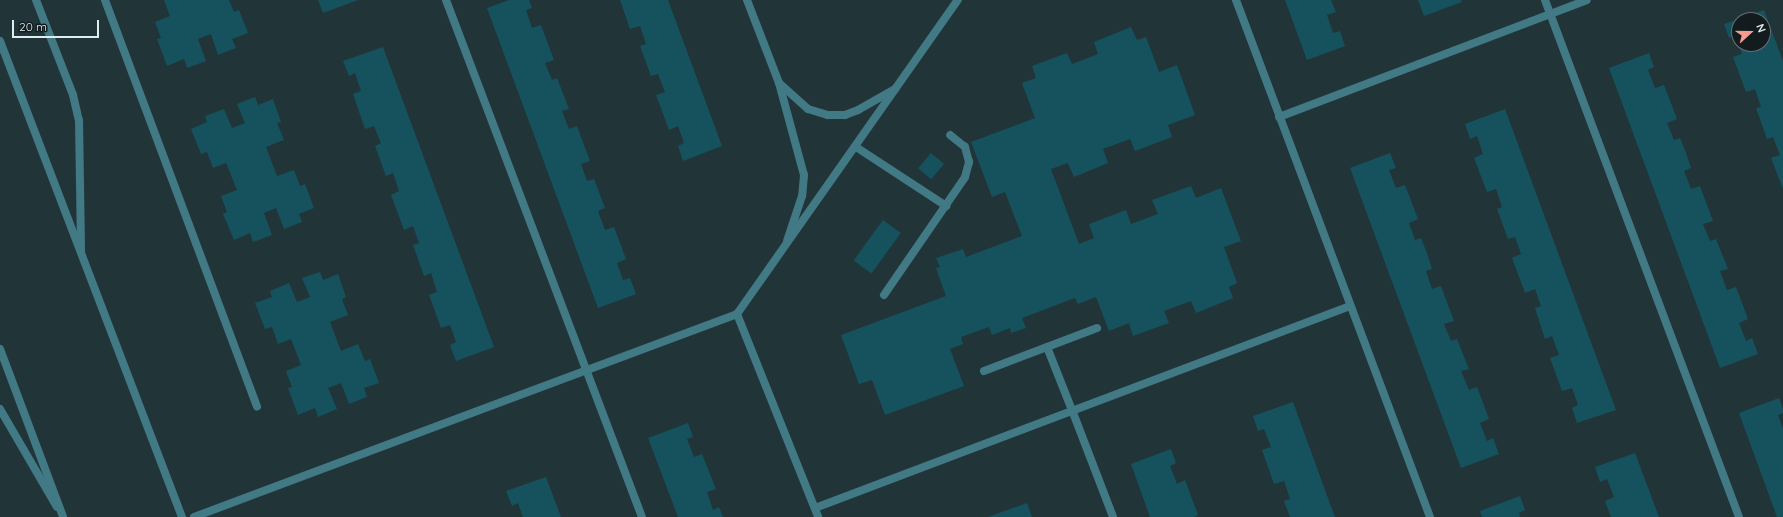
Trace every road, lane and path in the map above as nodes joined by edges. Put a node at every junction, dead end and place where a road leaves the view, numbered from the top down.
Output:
1 (36, 0) edge
2 (105, 0) edge
3 (446, 0) edge
4 (748, 0) edge
5 (958, 0) edge
6 (1236, 0) edge
7 (1545, 0) edge
8 (1587, 0) edge
9 (1550, 14) junction
10 (0, 41) edge
11 (779, 83) junction
12 (895, 89) junction
13 (1280, 116) junction
14 (950, 135) dead end
15 (856, 147) junction
16 (946, 206) junction
17 (784, 248) junction
18 (81, 257) junction
19 (884, 295) dead end
20 (1350, 306) junction
21 (737, 314) junction
22 (1097, 328) dead end
23 (1047, 346) junction
24 (0, 349) edge
25 (585, 369) junction
26 (984, 371) dead end
27 (257, 406) dead end
28 (0, 409) edge
29 (1072, 410) junction
30 (815, 508) junction
31 (63, 517) edge
32 (182, 517) edge
33 (194, 517) edge
34 (642, 517) edge
35 (818, 517) edge
36 (1113, 517) edge
37 (1430, 517) edge
38 (1739, 517) edge

1 - 18 street
2 - 27 street
3 - 25 street
4 - 11 street
5 - 12 street
6 - 13 street
7 - 9 street
8 - 9 street
9 - 13 street
9 - 38 street
10 - 18 street
11 - 12 street
11 - 17 street
12 - 15 street
13 - 20 street
14 - 16 street
15 - 16 street
15 - 17 street
16 - 19 street
17 - 21 street
18 - 32 street
20 - 29 street
20 - 37 street
21 - 25 street
21 - 30 street
22 - 23 street
23 - 26 street
23 - 29 street
24 - 31 street
25 - 33 street
25 - 34 street
28 - 31 street
29 - 30 street
29 - 36 street
30 - 35 street

